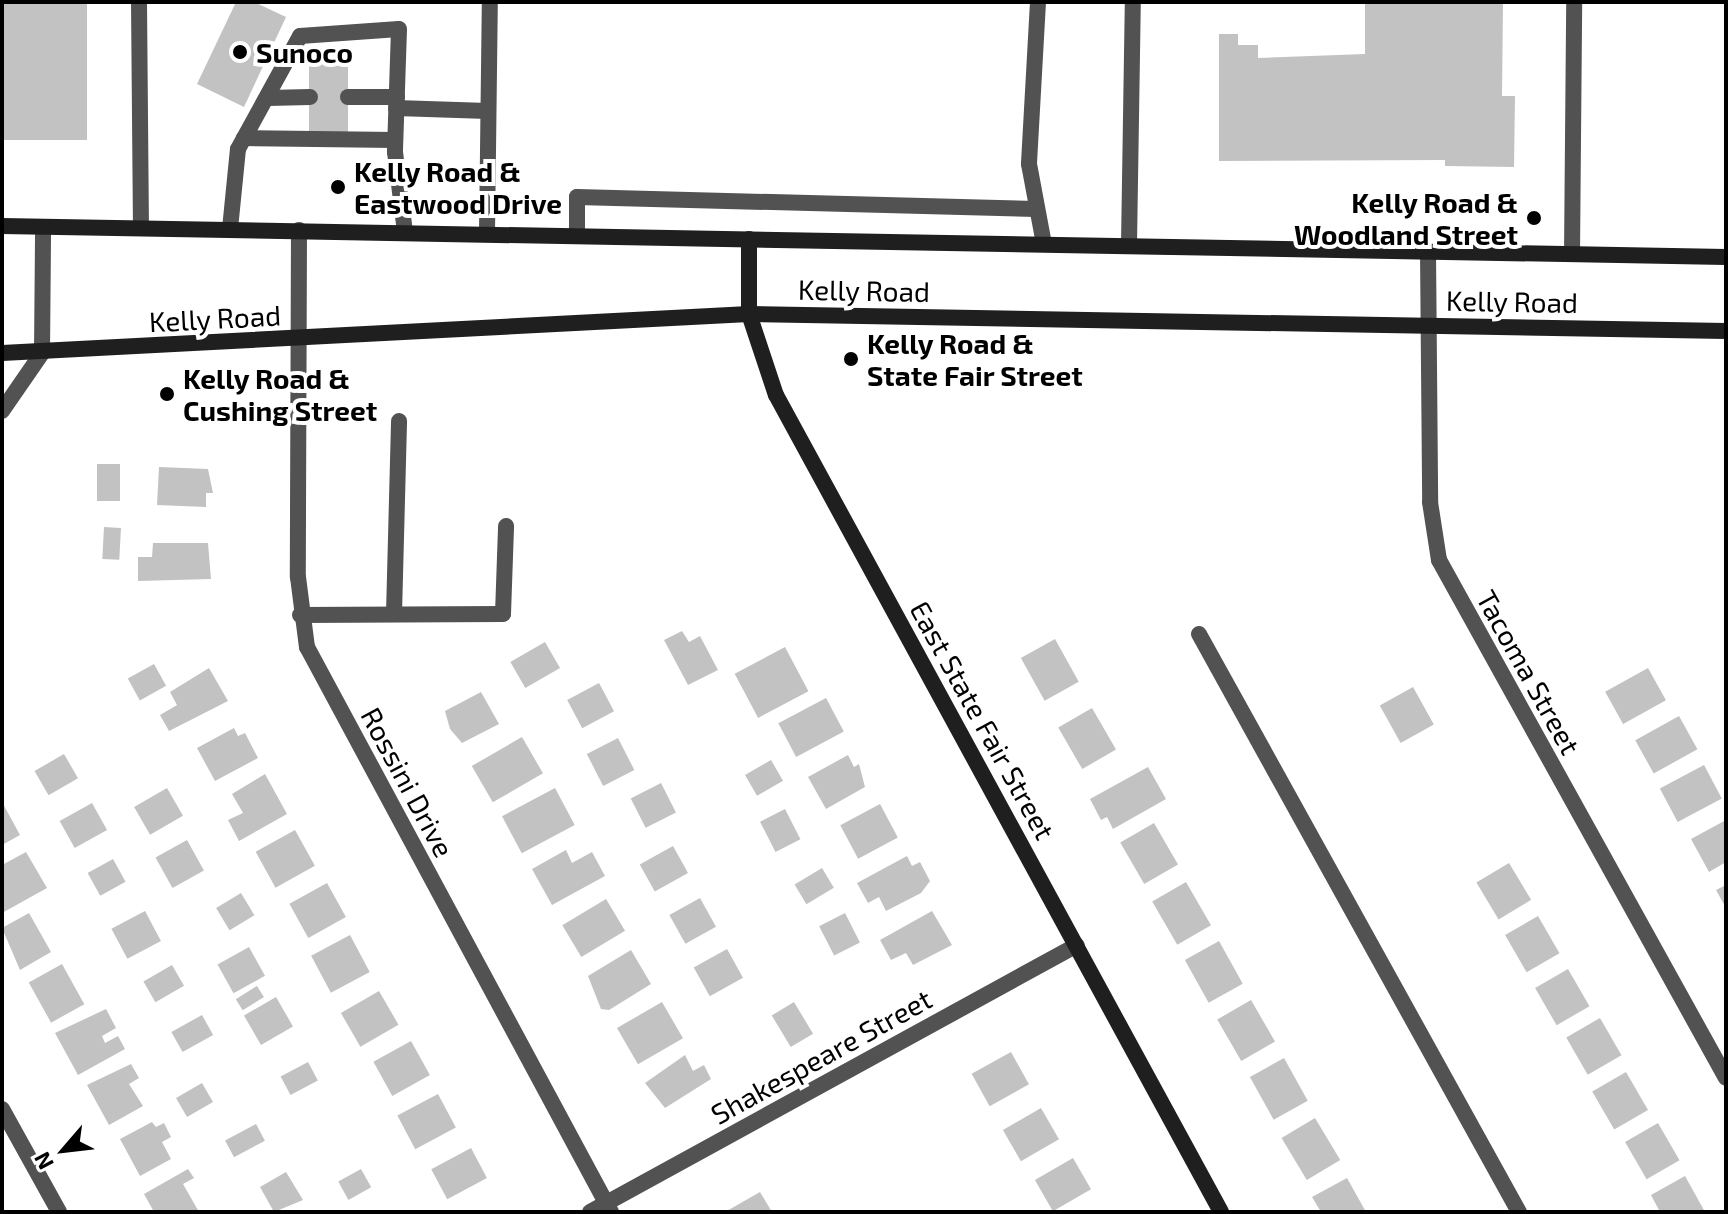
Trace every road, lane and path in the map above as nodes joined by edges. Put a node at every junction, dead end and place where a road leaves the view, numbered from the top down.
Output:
1 (139, 2) edge
2 (490, 2) edge
3 (1038, 2) edge
4 (1133, 2) edge
5 (1574, 2) edge
6 (310, 97) dead end
7 (348, 97) dead end
8 (268, 98) junction
9 (397, 102) junction
10 (488, 111) junction
11 (244, 138) junction
12 (395, 140) junction
13 (1036, 209) junction
14 (2, 226) edge
15 (43, 227) junction
16 (141, 228) junction
17 (230, 229) junction
18 (299, 230) junction
19 (405, 232) junction
20 (487, 233) junction
21 (577, 235) junction
22 (749, 239) junction
23 (1044, 244) junction
24 (1129, 245) junction
25 (1428, 251) junction
26 (1572, 254) junction
27 (1726, 257) edge
28 (749, 314) junction
29 (1426, 326) junction
30 (1726, 331) edge
31 (295, 341) junction
32 (2, 353) edge
33 (42, 353) junction
34 (2, 411) edge
35 (399, 421) dead end
36 (506, 526) dead end
37 (394, 614) junction
38 (300, 615) junction
39 (1199, 634) dead end
40 (1077, 945) junction
41 (1726, 1078) edge
42 (2, 1109) edge
43 (608, 1208) edge
44 (59, 1212) edge
45 (590, 1212) edge
46 (1221, 1212) edge
47 (1519, 1212) edge

1 - 16 street
2 - 10 street
3 - 13 street
4 - 24 street
5 - 26 street
6 - 8 street
7 - 9 street
8 - 9 street
8 - 11 street
9 - 10 street
9 - 12 street
10 - 20 street
11 - 12 street
11 - 17 street
12 - 19 street
13 - 21 street
13 - 23 street
14 - 15 street, Kelly Road
15 - 16 street, Kelly Road
15 - 33 street
16 - 17 street, Kelly Road
17 - 18 street, Kelly Road
18 - 19 street, Kelly Road
18 - 31 street, Rossini Drive
19 - 20 street, Kelly Road
20 - 21 street, Kelly Road
21 - 22 street, Kelly Road
22 - 23 street, Kelly Road
22 - 28 street, East State Fair Street
23 - 24 street, Kelly Road
24 - 25 street, Kelly Road
25 - 26 street, Kelly Road
25 - 29 street, Tacoma Street
26 - 27 street, Kelly Road
28 - 29 street, Kelly Road
28 - 31 street, Kelly Road
28 - 40 street, East State Fair Street
29 - 30 street, Kelly Road
29 - 41 street, Tacoma Street
31 - 33 street, Kelly Road
31 - 38 street, Rossini Drive
32 - 33 street, Kelly Road
33 - 34 street
35 - 37 street
36 - 37 street
37 - 38 street
38 - 43 street, Rossini Drive
39 - 47 street
40 - 43 street, Shakespeare Street
40 - 46 street, East State Fair Street
42 - 44 street
43 - 45 street, Shakespeare Street

